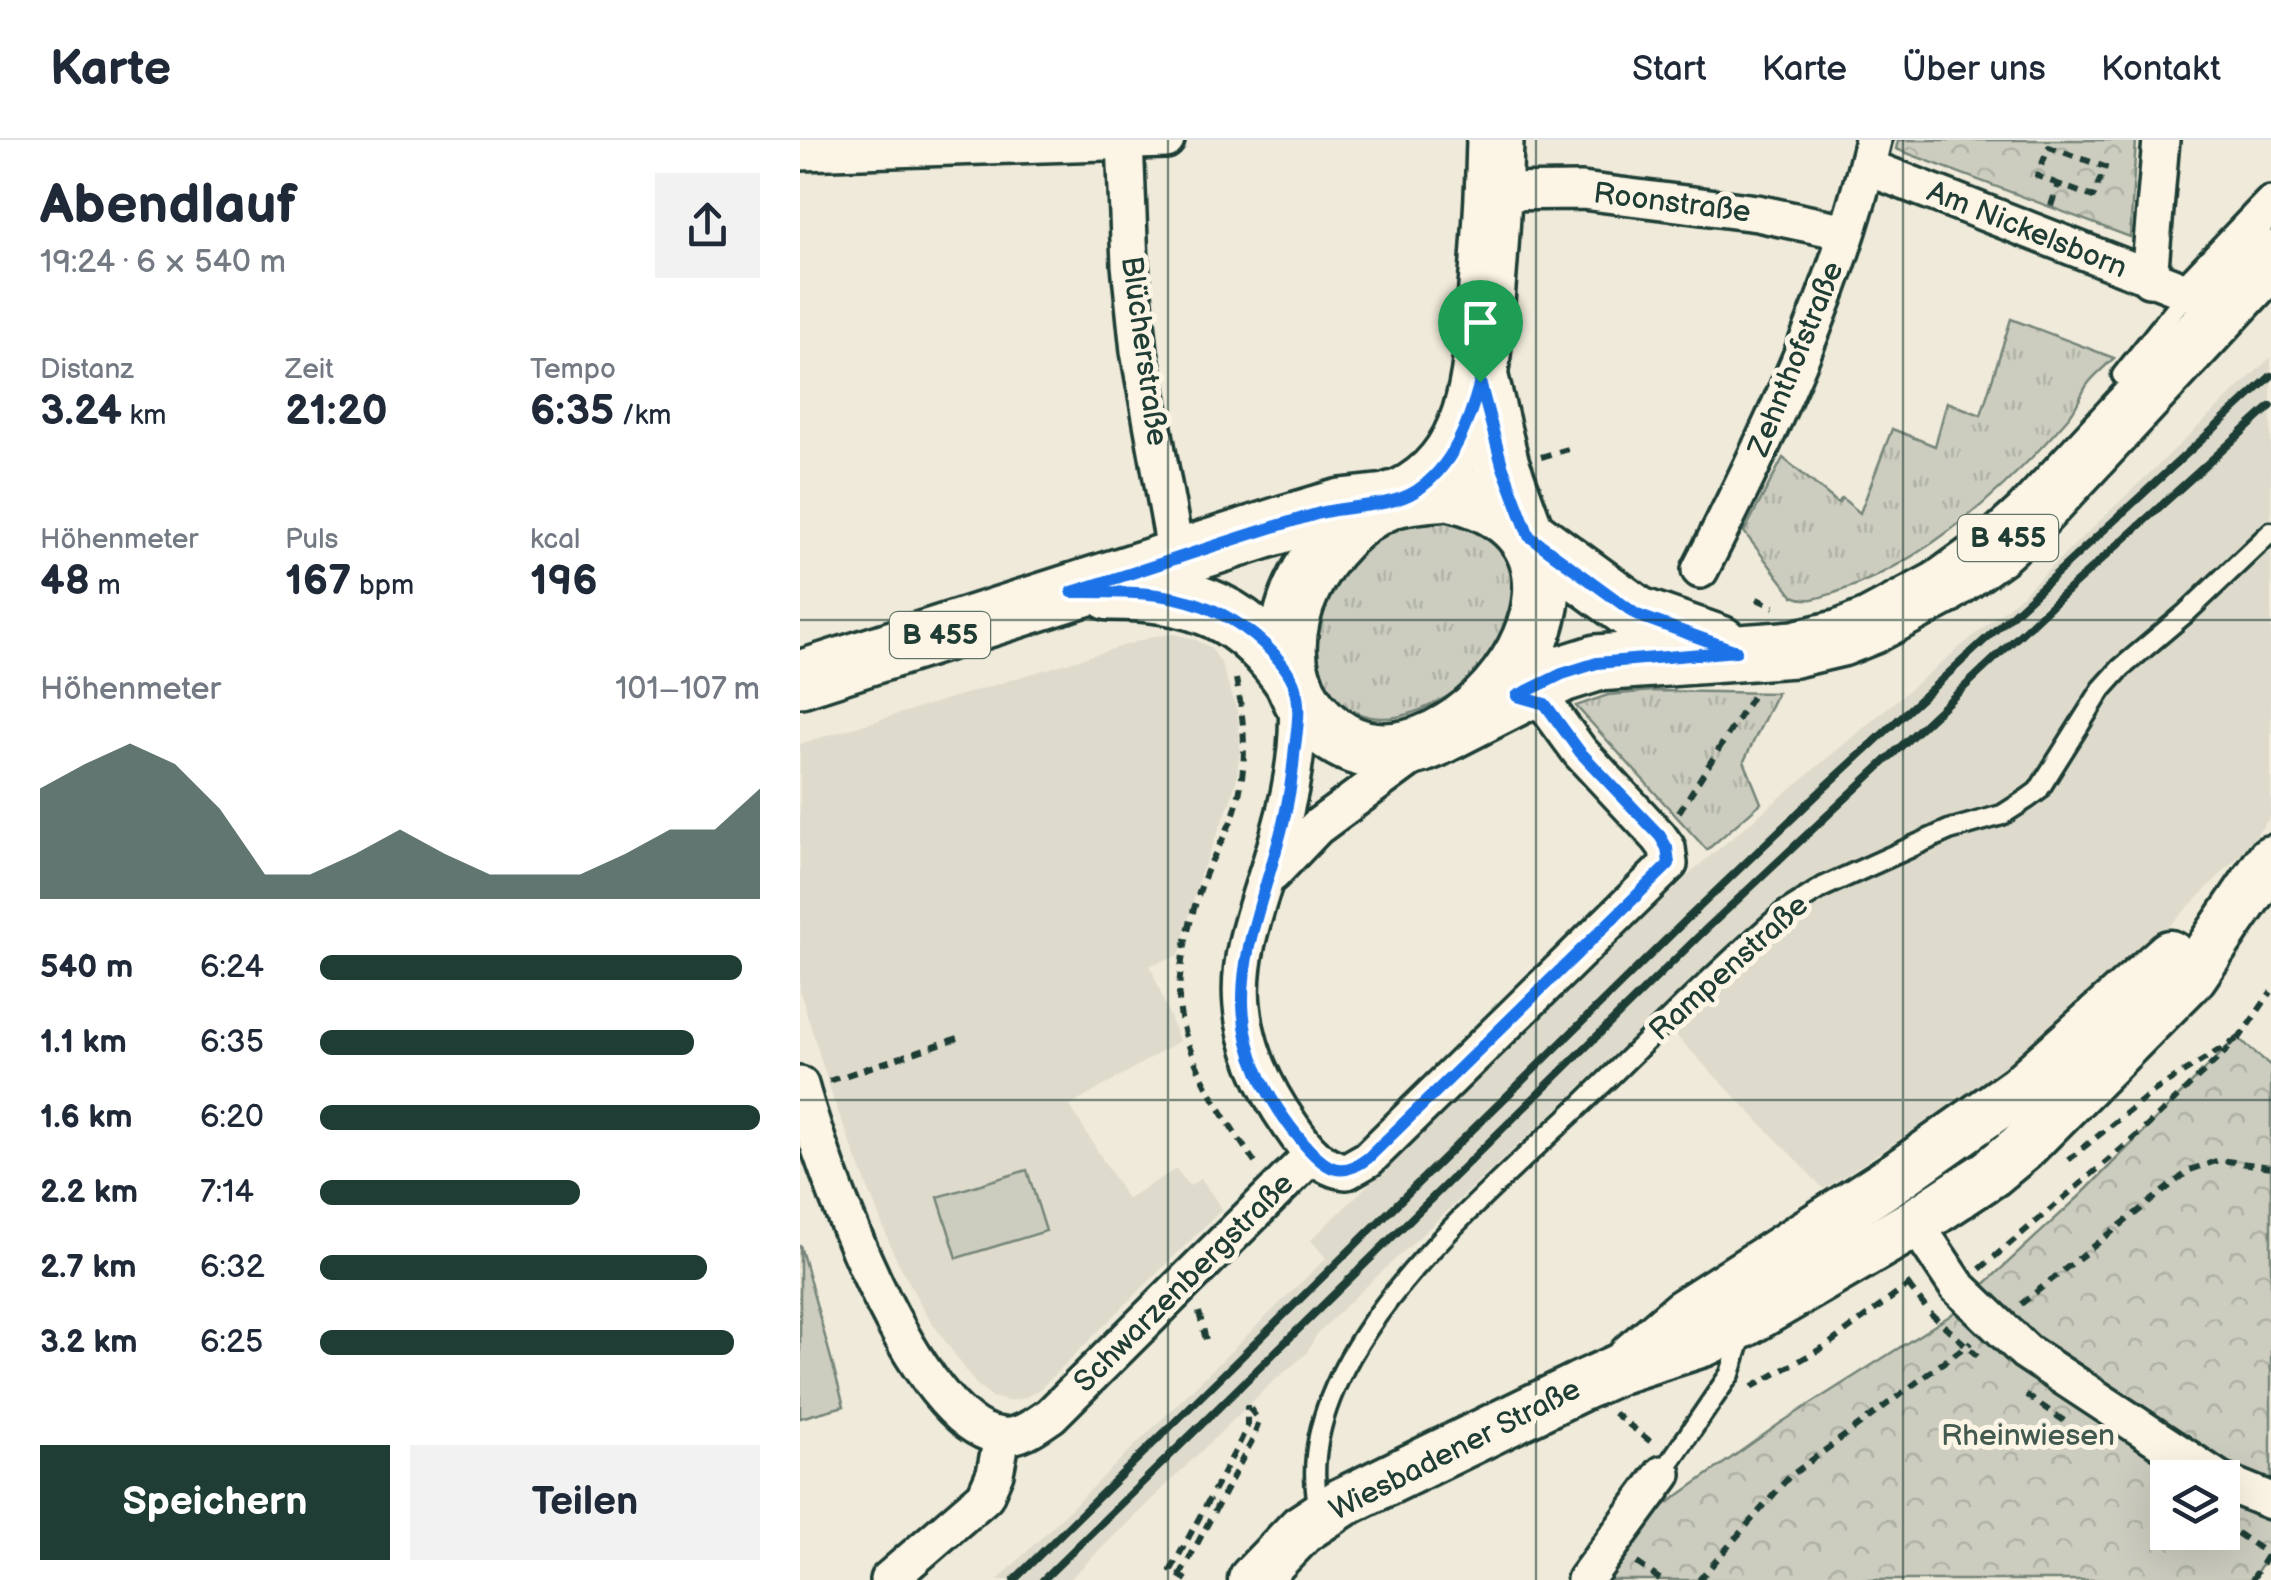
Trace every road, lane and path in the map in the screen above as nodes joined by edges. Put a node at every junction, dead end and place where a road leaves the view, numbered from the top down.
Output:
1 (1125, 140) edge
2 (1166, 140) edge
3 (2161, 140) edge
4 (2050, 144) edge
5 (800, 152) edge
6 (1870, 154) edge
7 (1494, 166) edge
8 (2058, 184) junction
9 (2271, 205) edge
10 (1847, 232) junction
11 (2040, 235) junction
12 (2271, 259) edge
13 (2149, 279) junction
14 (2188, 292) junction
15 (1480, 382) junction
16 (2121, 396) junction
17 (1568, 449) dead end
18 (1526, 462) dead end
19 (1396, 499) junction
20 (2271, 532) edge
21 (1528, 535) junction
22 (1177, 560) junction
23 (1700, 570) dead end
24 (1072, 592) junction
25 (1749, 666) junction
26 (804, 678) edge
27 (1295, 687) junction
28 (1517, 696) junction
29 (1441, 736) junction
30 (1660, 836) junction
31 (2266, 866) edge
32 (1262, 892) junction
33 (2271, 992) edge
34 (961, 1037) dead end
35 (2240, 1037) junction
36 (814, 1084) edge
37 (1971, 1124) junction
38 (1313, 1154) junction
39 (2271, 1167) edge
40 (2056, 1170) dead end
41 (1837, 1215) junction
42 (1915, 1223) junction
43 (1974, 1274) dead end
44 (1921, 1276) dead end
45 (1908, 1285) junction
46 (2010, 1314) dead end
47 (1746, 1322) junction
48 (1599, 1378) junction
49 (1740, 1394) dead end
50 (1002, 1436) junction
51 (2191, 1460) edge
52 (1668, 1466) junction
53 (2240, 1488) edge
54 (2271, 1501) edge
55 (1321, 1516) junction
56 (2240, 1534) edge
57 (2270, 1552) edge
58 (1184, 1578) edge
59 (888, 1580) edge
60 (1253, 1580) edge
61 (1585, 1580) edge
62 (1699, 1580) edge
63 (2252, 1580) edge

1 - 2 street
1 - 5 street
1 - 22 street, Blücherstraße
3 - 13 street
4 - 8 path
4 - 8 path
6 - 10 street, Zehnthofstraße
6 - 11 street, Am Nickelsborn
7 - 10 street, Roonstraße
7 - 15 main road
8 - 11 path
9 - 14 street
10 - 23 street, Zehnthofstraße
11 - 13 street, Am Nickelsborn
12 - 16 main road, B 455
13 - 14 street, Am Nickelsborn
14 - 16 lane
15 - 19 main road
15 - 21 main road
16 - 25 main road, B 455
17 - 18 path
19 - 21 main road, B 455
19 - 22 main road, B 455
19 - 27 main road, B 455
20 - 55 lane, Rampenstraße
21 - 25 main road, B 455
21 - 29 main road, B 455
22 - 24 main road, B 455
24 - 26 main road, B 455
24 - 27 main road, B 455
25 - 28 main road, B 455
25 - 30 path
27 - 29 main road, B 455
27 - 32 street
28 - 29 main road, B 455
28 - 30 street
29 - 32 street
30 - 38 street, Schwarzenbergstraße
31 - 37 main road
31 - 42 main road
32 - 38 street
33 - 35 path
34 - 36 path
35 - 40 path
35 - 43 path
36 - 50 street
37 - 41 main road
37 - 42 street
38 - 50 street, Schwarzenbergstraße
39 - 46 path
41 - 42 street
41 - 48 main road
42 - 47 main road
42 - 51 street
44 - 45 path
45 - 49 path
45 - 62 path
47 - 48 main road
47 - 52 lane
48 - 52 path
48 - 55 main road, Wiesbadener Straße
50 - 59 street
52 - 61 street
53 - 54 street
55 - 60 main road, Wiesbadener Straße
56 - 57 path
57 - 63 path
58 - 58 path

